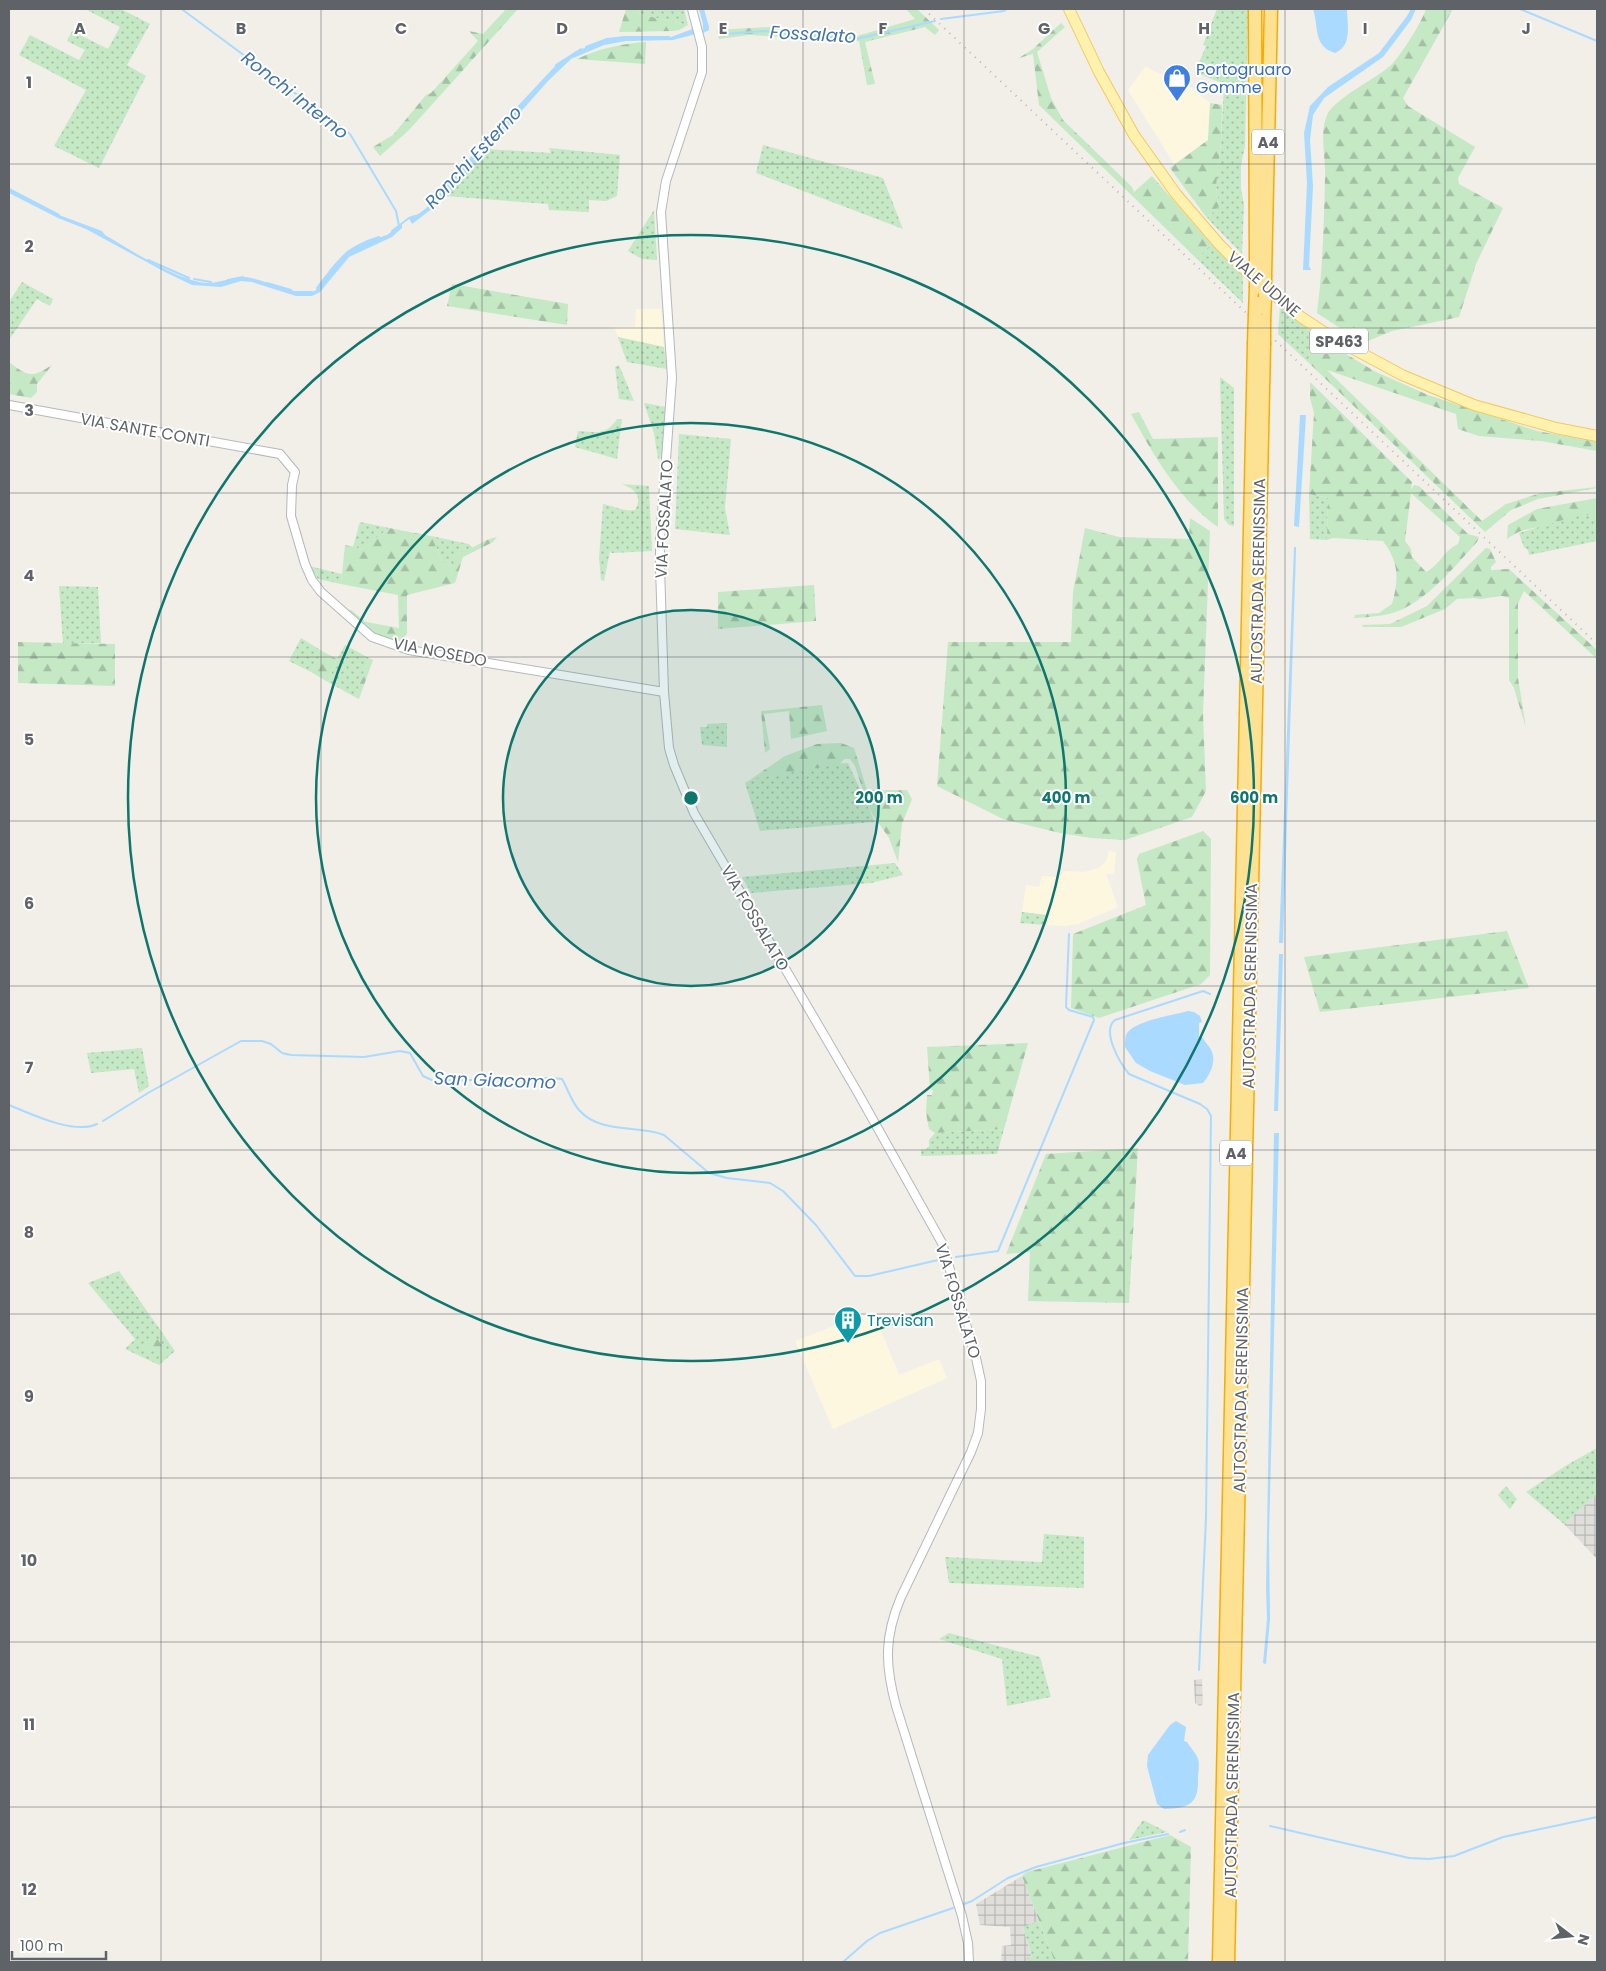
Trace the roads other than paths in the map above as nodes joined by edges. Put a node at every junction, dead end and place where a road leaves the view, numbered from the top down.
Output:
1 (692, 9) edge
2 (1069, 9) edge
3 (1255, 9) edge
4 (1271, 9) edge
5 (1260, 272) junction
6 (1259, 344) junction
7 (9, 405) edge
8 (1597, 436) edge
9 (280, 454) joint
10 (664, 692) junction
11 (969, 1962) edge
12 (1219, 1962) edge
13 (1228, 1962) edge

1 - 10 street, VIA FOSSALATO
2 - 8 main road, VIALE UDINE / SP463
3 - 5 highway, AUTOSTRADA SERENISSIMA / A4
4 - 5 highway, AUTOSTRADA SERENISSIMA / A4
5 - 6 highway, AUTOSTRADA SERENISSIMA / A4, bridge
6 - 12 highway, AUTOSTRADA SERENISSIMA / A4
6 - 13 highway, AUTOSTRADA SERENISSIMA / A4
7 - 9 street, VIA SANTE CONTI
9 - 10 street, VIA NOSEDO
10 - 11 street, VIA FOSSALATO

